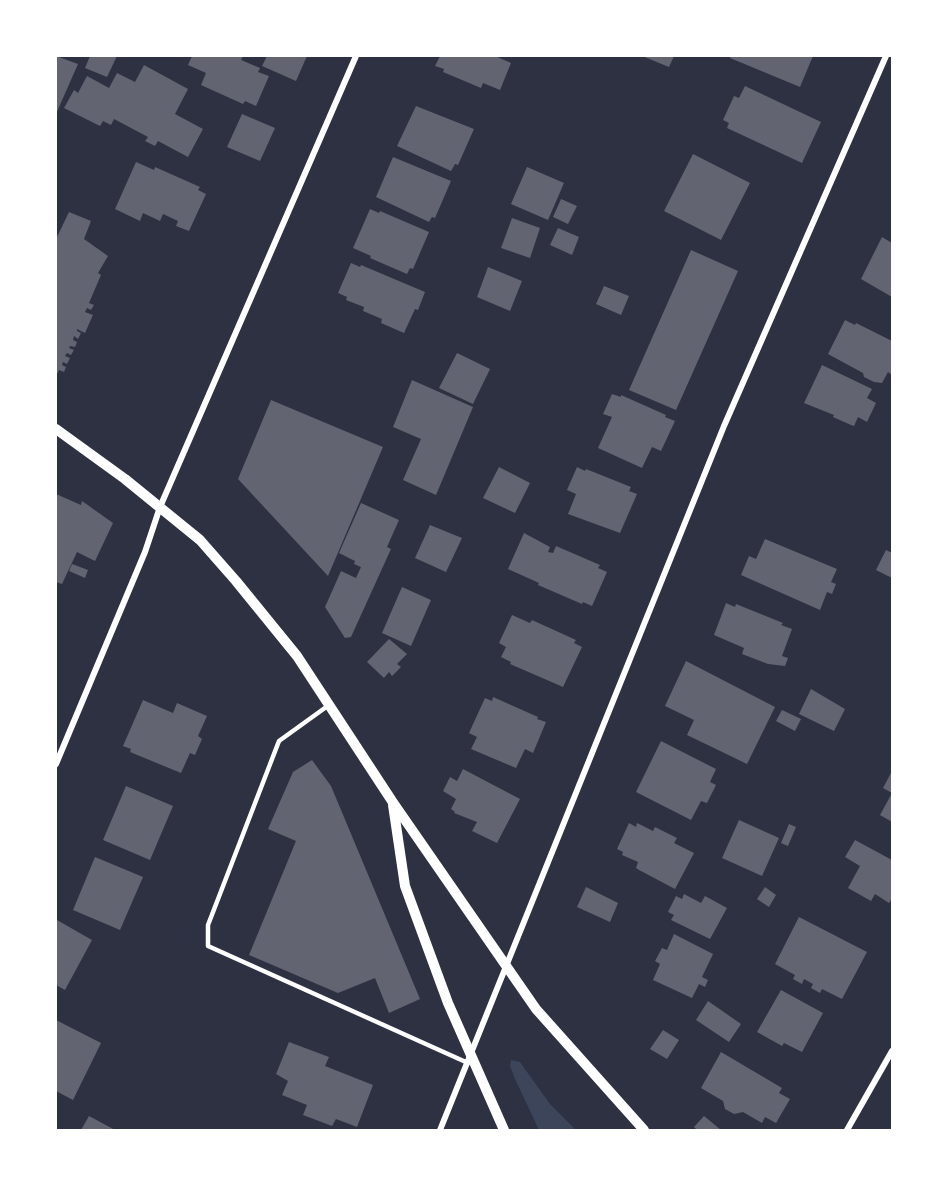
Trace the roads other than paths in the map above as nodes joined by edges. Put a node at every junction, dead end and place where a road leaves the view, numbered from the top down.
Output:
1 (356, 56) edge
2 (886, 56) edge
3 (56, 429) edge
4 (160, 507) junction
5 (329, 705) junction
6 (56, 765) edge
7 (392, 801) junction
8 (506, 967) junction
9 (892, 1051) edge
10 (469, 1059) junction
11 (441, 1131) edge
12 (504, 1131) edge
13 (644, 1131) edge
14 (847, 1131) edge

1 - 4 street
2 - 8 street
3 - 4 street
4 - 5 street
4 - 6 street
5 - 7 street
5 - 10 lane
7 - 8 street
7 - 10 street
8 - 10 street
8 - 13 street
9 - 14 street
10 - 11 street
10 - 12 street

